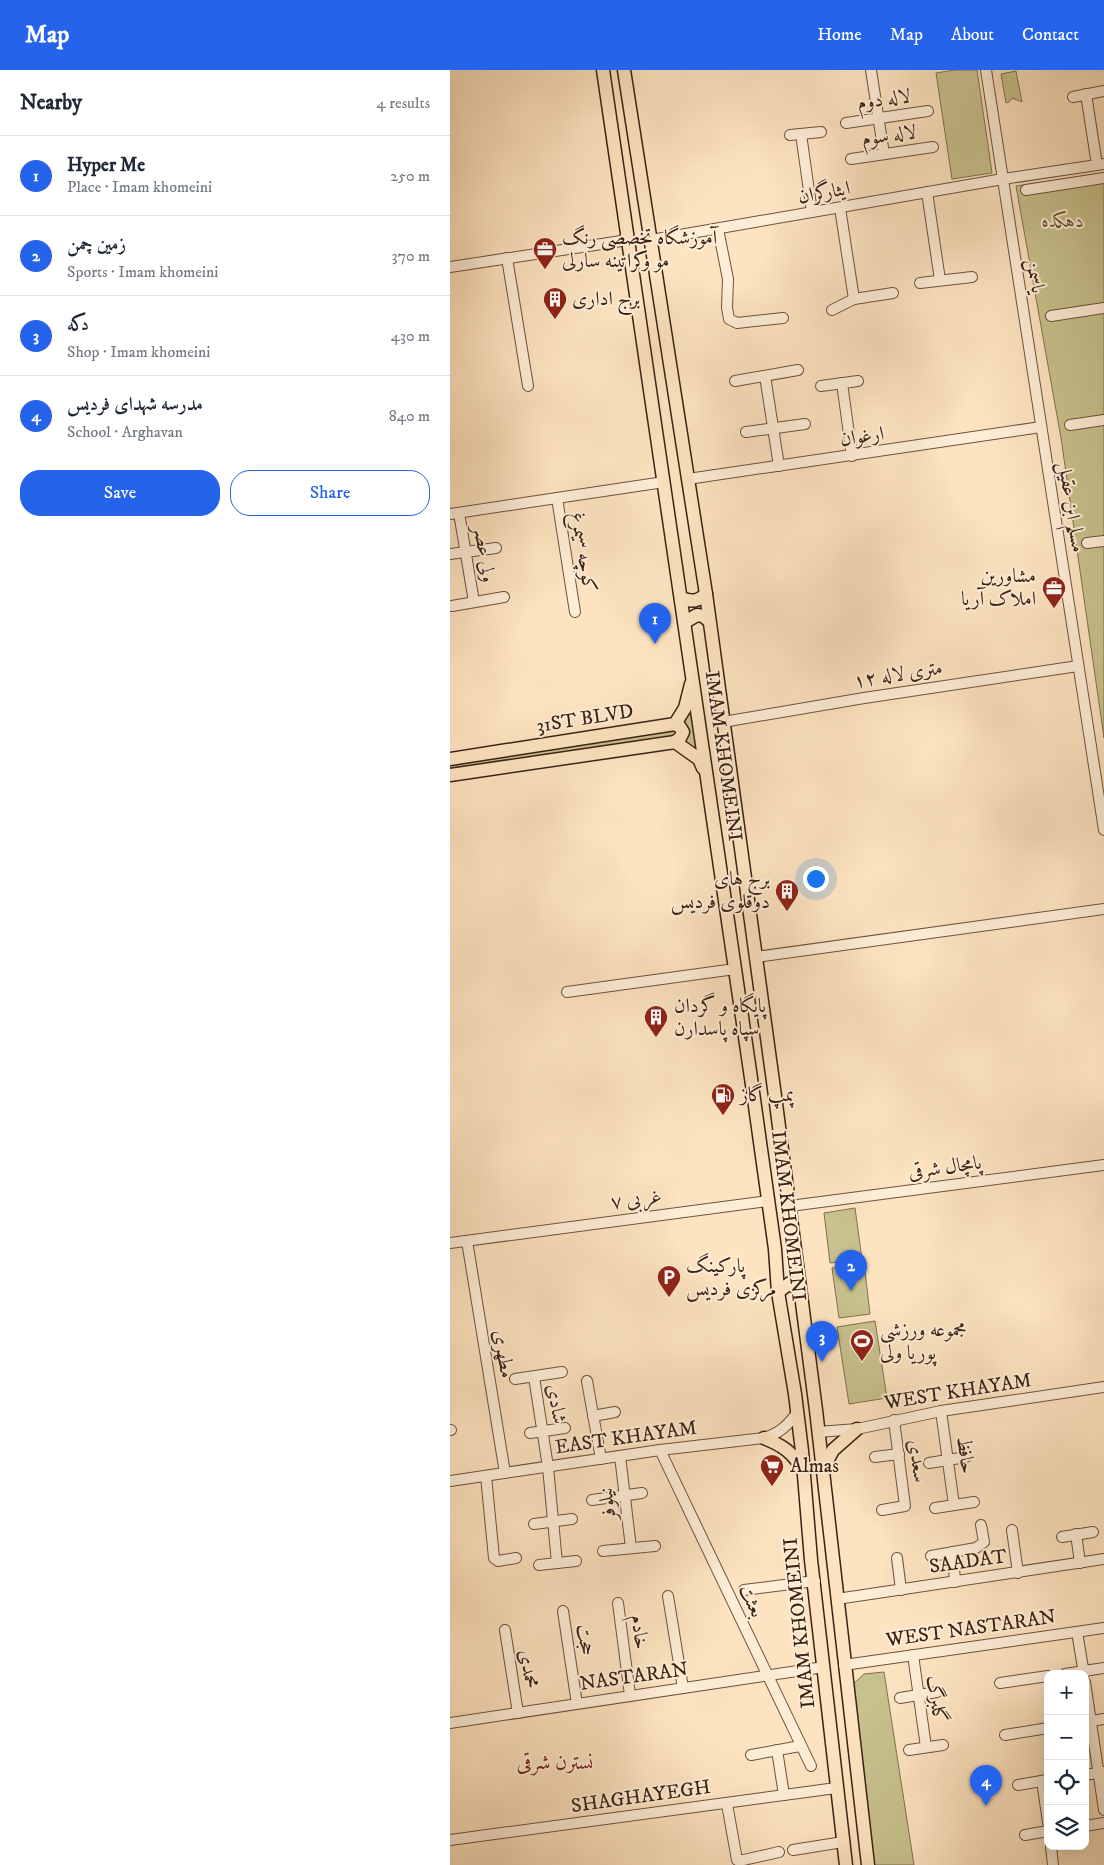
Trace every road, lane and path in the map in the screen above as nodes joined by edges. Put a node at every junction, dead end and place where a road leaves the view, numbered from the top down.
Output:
1 (603, 70) edge
2 (624, 70) edge
3 (871, 70) edge
4 (986, 70) edge
5 (1104, 91) edge
6 (1086, 94) junction
7 (1073, 97) dead end
8 (928, 111) dead end
9 (879, 119) junction
10 (846, 123) dead end
11 (821, 132) dead end
12 (801, 134) junction
13 (790, 136) dead end
14 (933, 147) dead end
15 (884, 154) junction
16 (851, 159) dead end
17 (1101, 165) edge
18 (1104, 178) edge
19 (1003, 179) junction
20 (1026, 190) dead end
21 (926, 192) junction
22 (840, 208) junction
23 (812, 212) junction
24 (718, 229) junction
25 (628, 240) junction
26 (651, 240) junction
27 (507, 258) junction
28 (450, 267) edge
29 (972, 277) dead end
30 (940, 280) junction
31 (920, 283) dead end
32 (893, 292) dead end
33 (854, 299) junction
34 (1104, 308) edge
35 (832, 310) dead end
36 (1050, 316) dead end
37 (783, 318) dead end
38 (798, 370) dead end
39 (765, 376) junction
40 (735, 381) dead end
41 (858, 381) dead end
42 (842, 383) junction
43 (528, 386) dead end
44 (820, 386) dead end
45 (1104, 420) edge
46 (805, 424) dead end
47 (1070, 425) dead end
48 (1041, 427) junction
49 (773, 428) junction
50 (746, 432) dead end
51 (852, 456) junction
52 (779, 466) junction
53 (688, 479) junction
54 (664, 482) junction
55 (557, 498) junction
56 (455, 513) edge
57 (1104, 540) edge
58 (1087, 543) dead end
59 (496, 548) dead end
60 (466, 552) junction
61 (450, 554) edge
62 (706, 594) junction
63 (504, 597) dead end
64 (681, 598) junction
65 (474, 602) junction
66 (452, 606) dead end
67 (575, 612) dead end
68 (709, 621) junction
69 (685, 622) junction
70 (1078, 666) junction
71 (693, 676) junction
72 (723, 722) junction
73 (675, 724) junction
74 (675, 742) junction
75 (450, 759) edge
76 (706, 774) junction
77 (450, 775) edge
78 (1104, 830) edge
79 (1104, 909) edge
80 (756, 957) junction
81 (734, 969) junction
82 (567, 992) dead end
83 (1104, 1165) edge
84 (768, 1200) junction
85 (790, 1206) junction
86 (467, 1240) junction
87 (450, 1243) edge
88 (800, 1291) junction
89 (778, 1292) junction
90 (562, 1372) dead end
91 (534, 1377) junction
92 (515, 1379) dead end
93 (587, 1380) dead end
94 (1104, 1387) edge
95 (940, 1411) junction
96 (615, 1412) dead end
97 (797, 1413) junction
98 (593, 1416) junction
99 (894, 1420) junction
100 (565, 1428) dead end
101 (857, 1429) junction
102 (542, 1432) junction
103 (818, 1432) junction
104 (530, 1433) dead end
105 (764, 1438) junction
106 (660, 1450) junction
107 (899, 1454) junction
108 (620, 1456) junction
109 (875, 1457) dead end
110 (966, 1457) dead end
111 (601, 1459) junction
112 (948, 1460) junction
113 (929, 1463) dead end
114 (548, 1467) junction
115 (823, 1469) junction
116 (505, 1473) junction
117 (804, 1473) junction
118 (486, 1476) junction
119 (450, 1481) edge
120 (642, 1493) dead end
121 (625, 1496) junction
122 (592, 1500) dead end
123 (974, 1502) dead end
124 (954, 1505) junction
125 (935, 1508) dead end
126 (882, 1510) dead end
127 (572, 1519) dead end
128 (553, 1521) junction
129 (534, 1524) dead end
130 (982, 1525) dead end
131 (1012, 1530) dead end
132 (1093, 1532) dead end
133 (1076, 1534) junction
134 (1062, 1537) dead end
135 (655, 1546) dead end
136 (631, 1548) junction
137 (603, 1551) dead end
138 (953, 1552) junction
139 (832, 1556) junction
140 (931, 1556) dead end
141 (516, 1558) dead end
142 (897, 1558) dead end
143 (1104, 1559) edge
144 (811, 1560) junction
145 (576, 1561) dead end
146 (556, 1563) junction
147 (1080, 1563) junction
148 (539, 1565) dead end
149 (1018, 1573) junction
150 (815, 1580) junction
151 (955, 1582) junction
152 (744, 1590) dead end
153 (901, 1590) junction
154 (668, 1596) dead end
155 (837, 1599) junction
156 (618, 1603) dead end
157 (563, 1611) dead end
158 (1104, 1628) edge
159 (505, 1630) dead end
160 (1077, 1632) junction
161 (913, 1654) junction
162 (844, 1665) junction
163 (824, 1667) junction
164 (1104, 1668) edge
165 (1084, 1670) edge
166 (1089, 1671) edge
167 (766, 1675) junction
168 (1044, 1677) edge
169 (1000, 1683) dead end
170 (683, 1688) junction
171 (937, 1692) dead end
172 (630, 1695) junction
173 (918, 1695) junction
174 (900, 1698) dead end
175 (576, 1704) junction
176 (518, 1713) junction
177 (1104, 1719) edge
178 (1089, 1722) edge
179 (450, 1723) edge
180 (1089, 1726) edge
181 (1044, 1729) edge
182 (1005, 1735) dead end
183 (943, 1744) dead end
184 (800, 1746) junction
185 (926, 1747) junction
186 (777, 1750) junction
187 (909, 1750) dead end
188 (751, 1755) dead end
189 (810, 1766) dead end
190 (1101, 1773) edge
191 (1044, 1780) edge
192 (1018, 1785) dead end
193 (836, 1788) junction
194 (784, 1795) junction
195 (727, 1804) junction
196 (1104, 1810) edge
197 (1104, 1823) edge
198 (1089, 1825) edge
199 (1044, 1832) edge
200 (1025, 1835) dead end
201 (450, 1840) edge
202 (843, 1842) junction
203 (793, 1850) dead end
204 (1051, 1850) edge
205 (779, 1852) dead end
206 (846, 1865) edge
207 (868, 1865) edge
208 (1053, 1865) edge

1 - 25 main road, IMAM KHOMEINI
2 - 26 main road, IMAM KHOMEINI
3 - 9 street
4 - 19 street, یاسمن
5 - 6 street
6 - 7 street
6 - 17 street
8 - 9 street, لاله دوم
9 - 10 street, لاله دوم
9 - 15 street
11 - 12 street
12 - 13 street
12 - 23 street
14 - 15 street, لاله سوم
15 - 16 street, لاله سوم
17 - 19 street, ایثارگران
18 - 20 street
19 - 21 street, ایثارگران
19 - 48 street, یاسمن
21 - 22 street, ایثارگران
21 - 30 street
22 - 23 street, ایثارگران
22 - 33 street
23 - 24 street, ایثارگران
24 - 26 street, ایثارگران
24 - 37 street
25 - 27 street
25 - 54 main road, IMAM KHOMEINI
26 - 53 main road, IMAM KHOMEINI
27 - 28 street
27 - 43 street
29 - 30 street
30 - 31 street
32 - 33 street
33 - 35 street
34 - 36 street
38 - 39 street
39 - 40 street
39 - 49 street
41 - 42 street
42 - 44 street
42 - 51 street
45 - 47 street
46 - 49 street
48 - 51 street, ارغوان
48 - 70 street, مسلم ابن عقیل
49 - 50 street
49 - 52 street
51 - 52 street, ارغوان
52 - 53 street, ارغوان
53 - 62 main road, IMAM KHOMEINI
54 - 55 street
54 - 64 main road, IMAM KHOMEINI
55 - 56 street
55 - 67 street, کوچه سیمرغ
56 - 60 street, ولی عصر
57 - 58 street
59 - 60 street
60 - 61 street
60 - 65 street, ولی عصر
62 - 64 main road
62 - 68 main road, IMAM KHOMEINI
63 - 65 street
64 - 69 main road, IMAM KHOMEINI
65 - 66 street
68 - 69 main road
68 - 72 main road, IMAM KHOMEINI
69 - 71 main road, IMAM KHOMEINI
70 - 72 street, ۱۲ متری لاله
70 - 78 street, مسلم ابن عقیل
71 - 73 main road
71 - 76 main road, IMAM KHOMEINI
72 - 80 main road, IMAM KHOMEINI
73 - 74 main road
73 - 75 main road, 31ST BLVD
74 - 76 main road
74 - 77 main road, 31ST BLVD
76 - 81 main road, IMAM KHOMEINI
79 - 80 street
80 - 85 main road, IMAM KHOMEINI
81 - 82 street
81 - 84 main road, IMAM KHOMEINI
83 - 85 street, پامچال شرقی
84 - 86 street, ۷ غربی
84 - 89 main road, IMAM KHOMEINI
85 - 88 main road, IMAM KHOMEINI
86 - 87 street, ۷ غربی
86 - 116 street, مطهری
88 - 89 main road
88 - 103 main road, IMAM KHOMEINI
89 - 97 main road, IMAM KHOMEINI
90 - 91 street
91 - 92 street
91 - 102 street, شادی
93 - 98 street
94 - 95 street, WEST KHAYAM
95 - 99 street, WEST KHAYAM
95 - 112 street, حافظ
96 - 98 street
97 - 105 street, EAST KHAYAM
97 - 117 main road, IMAM KHOMEINI
98 - 111 street
99 - 101 street, WEST KHAYAM
99 - 107 street, سعدی
100 - 102 street
101 - 103 street, WEST KHAYAM
101 - 115 main road
102 - 104 street
102 - 114 street, شادی
103 - 115 main road, IMAM KHOMEINI
105 - 106 street, EAST KHAYAM
105 - 117 main road
106 - 108 street, EAST KHAYAM
106 - 167 street, بعثت
107 - 109 street
107 - 126 street, سعدی
108 - 111 street, EAST KHAYAM
108 - 121 street, نیلوفر
110 - 112 street
111 - 114 street, EAST KHAYAM
112 - 113 street
112 - 124 street, حافظ
114 - 116 street, EAST KHAYAM
114 - 128 street, شادی
115 - 139 main road, IMAM KHOMEINI
116 - 118 street, EAST KHAYAM
117 - 144 main road, IMAM KHOMEINI
118 - 119 street, EAST KHAYAM
118 - 141 street
120 - 121 street
121 - 122 street
121 - 136 street, نیلوفر
123 - 124 street
124 - 125 street
127 - 128 street
128 - 129 street
128 - 146 street, شادی
130 - 138 street
131 - 149 street
132 - 133 street
133 - 134 street
133 - 147 street
135 - 136 street
136 - 137 street
138 - 140 street
138 - 151 street
139 - 144 main road
139 - 155 main road, IMAM KHOMEINI
142 - 153 street
143 - 147 street, SAADAT
144 - 150 main road, IMAM KHOMEINI
145 - 146 street
146 - 148 street
147 - 149 street, SAADAT
149 - 151 street, SAADAT
150 - 152 street
150 - 163 main road, IMAM KHOMEINI
151 - 153 street, SAADAT
153 - 155 street, SAADAT
154 - 170 street
155 - 162 main road, IMAM KHOMEINI
156 - 172 street, خادم
157 - 175 street, حجت
158 - 160 street, WEST NASTARAN
159 - 176 street, محمدی
160 - 161 street, WEST NASTARAN
160 - 165 street
161 - 162 street, WEST NASTARAN
161 - 173 street, گلبرگ
162 - 207 main road, IMAM KHOMEINI
163 - 167 street, NASTARAN
163 - 193 main road, IMAM KHOMEINI
164 - 166 street
167 - 170 street, NASTARAN
167 - 184 street, بعثت
168 - 169 street
170 - 172 street, NASTARAN
171 - 173 street
172 - 175 street, NASTARAN
173 - 174 street
173 - 185 street, گلبرگ
175 - 176 street, NASTARAN
176 - 179 street, NASTARAN
177 - 178 street
180 - 190 street
181 - 182 street
183 - 185 street
184 - 186 street
184 - 189 street, بعثت
185 - 187 street
186 - 188 street
186 - 194 street
190 - 196 street
191 - 192 street
193 - 194 street, SHAGHAYEGH
193 - 202 main road, IMAM KHOMEINI
194 - 195 street, SHAGHAYEGH
195 - 201 street, SHAGHAYEGH
195 - 205 street
197 - 198 street
199 - 200 street
202 - 203 street
202 - 206 main road, IMAM KHOMEINI
204 - 208 street

